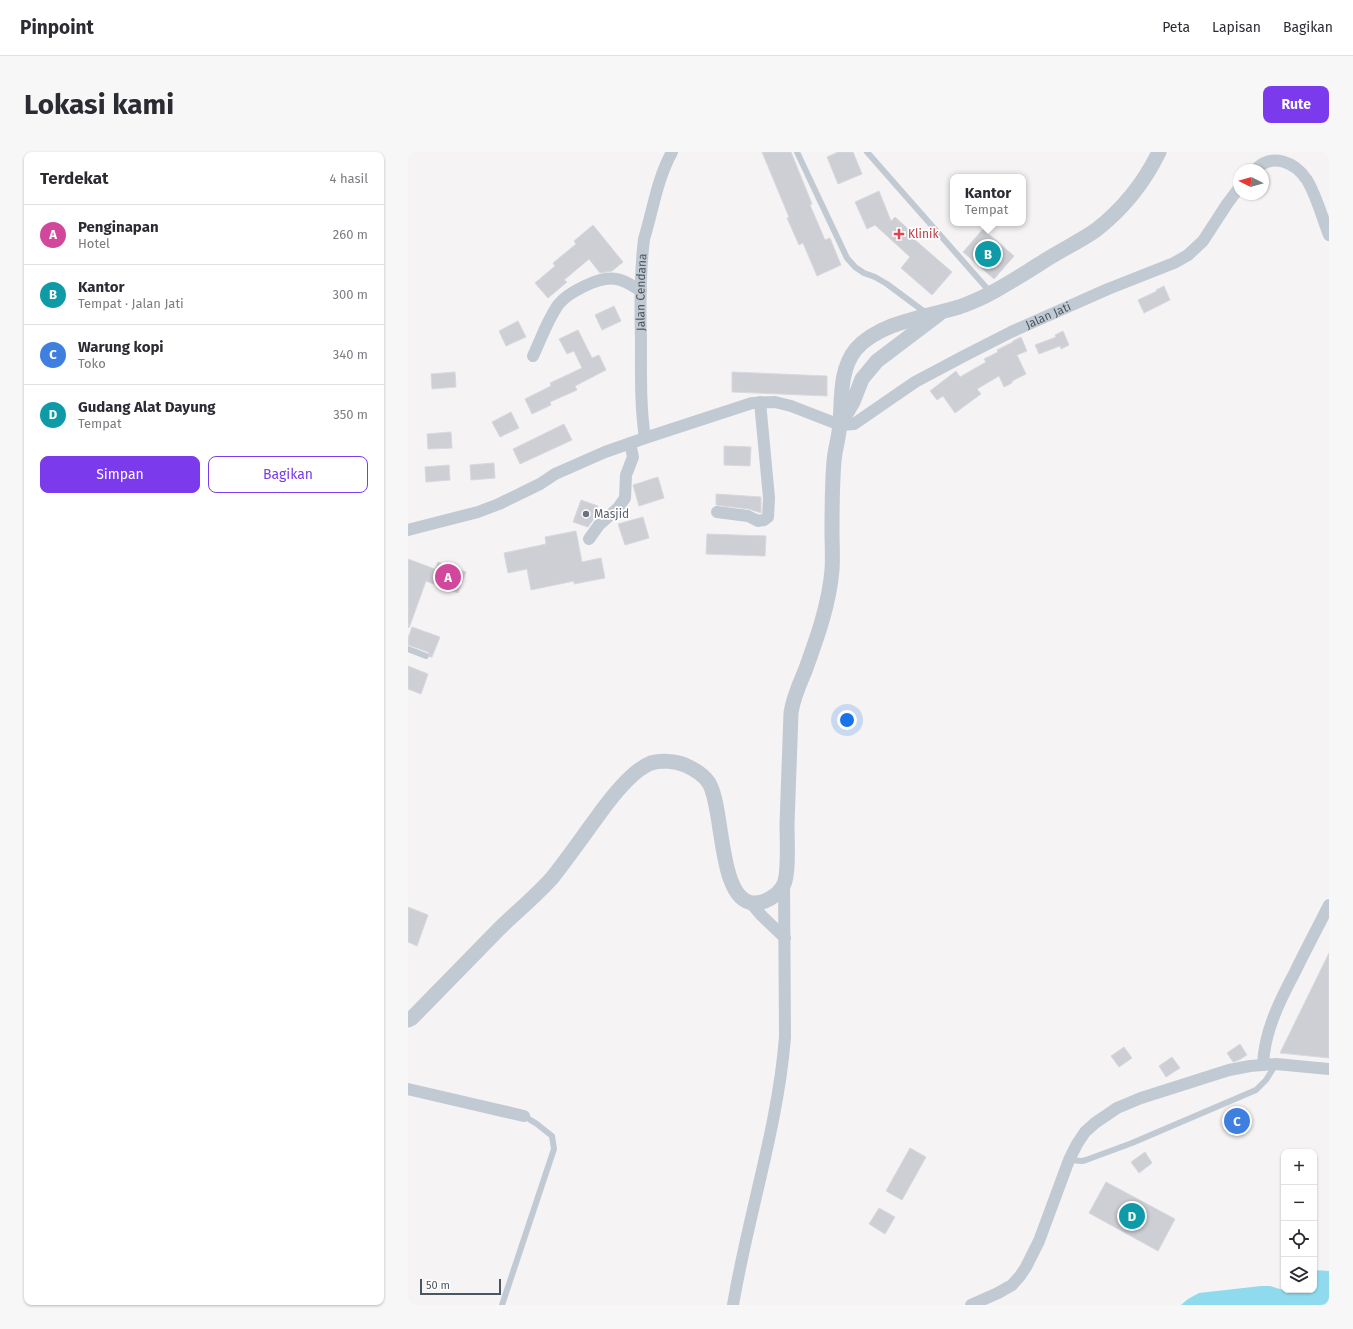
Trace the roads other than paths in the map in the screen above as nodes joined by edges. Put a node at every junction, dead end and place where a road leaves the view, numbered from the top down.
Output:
1 (672, 152) edge
2 (796, 152) edge
3 (868, 152) edge
4 (1159, 152) edge
5 (1262, 164) edge
6 (1233, 196) edge
7 (1329, 235) edge
8 (641, 291) junction
9 (991, 293) junction
10 (935, 314) junction
11 (533, 356) dead end
12 (760, 402) junction
13 (840, 425) junction
14 (645, 438) junction
15 (630, 443) junction
16 (717, 512) dead end
17 (408, 530) edge
18 (589, 539) dead end
19 (408, 649) edge
20 (426, 656) dead end
21 (784, 883) junction
22 (750, 902) junction
23 (1329, 905) edge
24 (785, 938) junction
25 (408, 1020) edge
26 (1276, 1064) junction
27 (1263, 1065) junction
28 (1329, 1069) edge
29 (408, 1089) edge
30 (524, 1116) joint
31 (1069, 1160) junction
32 (502, 1305) edge
33 (733, 1305) edge
34 (971, 1305) edge

1 - 8 street, Jalan Cendana
2 - 10 lane
3 - 9 lane
4 - 9 street
5 - 7 street
6 - 13 street, Jalan Jati
8 - 11 street
8 - 14 street, Jalan Cendana
9 - 10 street
10 - 13 street
10 - 13 street
12 - 13 street
12 - 14 street
12 - 16 street
13 - 21 street
14 - 15 street
15 - 17 street
15 - 18 street
19 - 20 lane
21 - 22 street
21 - 24 street
22 - 24 street
22 - 25 street
23 - 27 street
24 - 33 street
26 - 27 street
26 - 28 street
26 - 31 lane
27 - 31 street
29 - 30 street
30 - 32 lane
31 - 34 street

